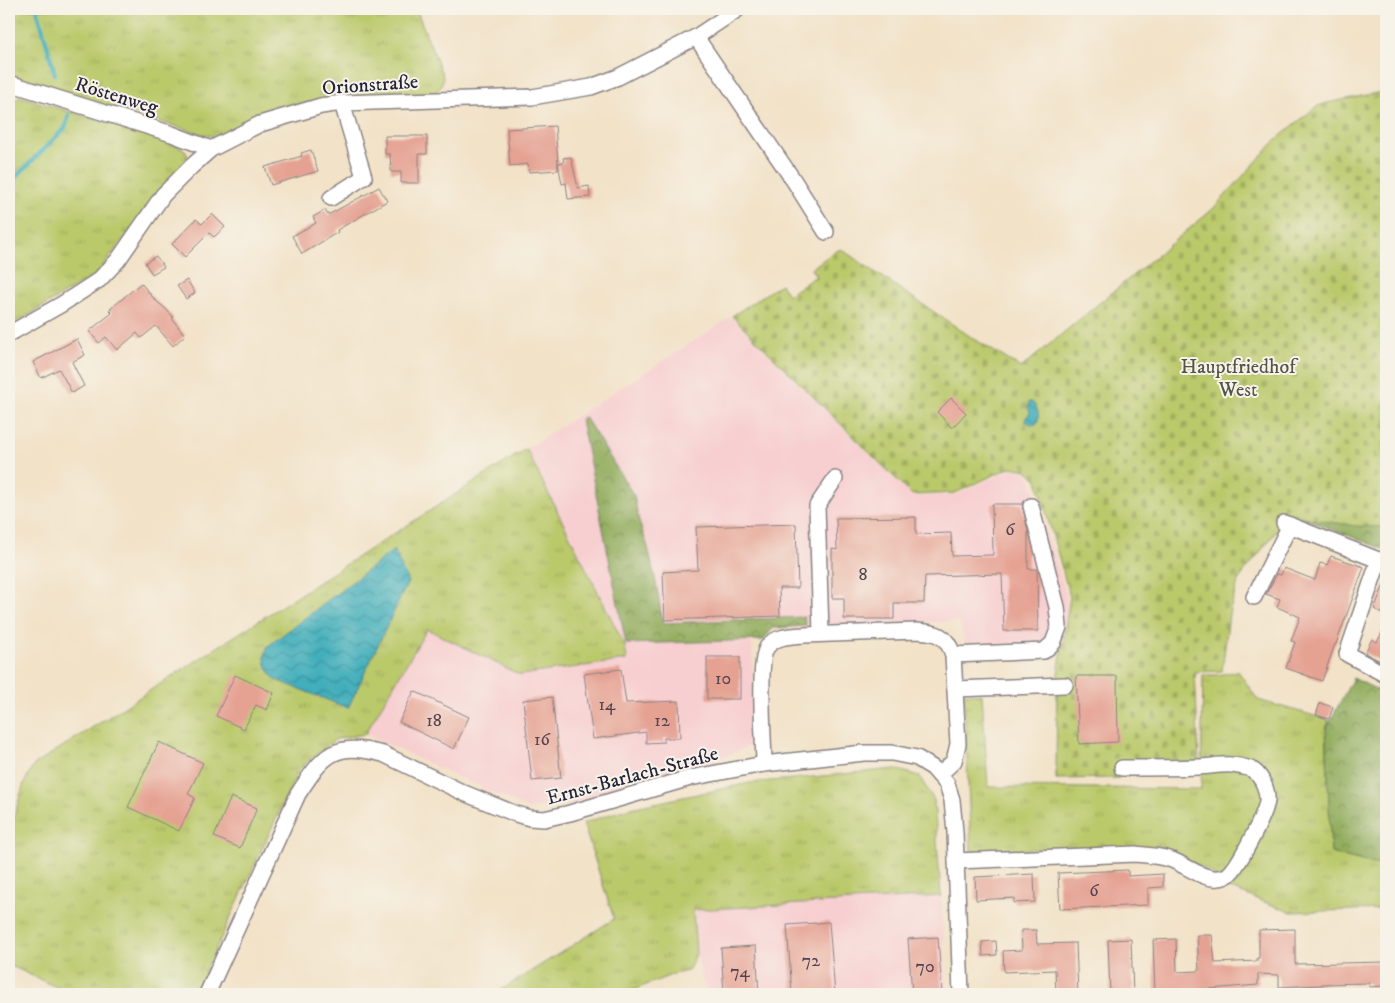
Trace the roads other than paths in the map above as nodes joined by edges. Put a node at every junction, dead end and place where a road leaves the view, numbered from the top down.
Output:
1 (738, 9) edge
2 (696, 37) junction
3 (9, 83) edge
4 (342, 103) junction
5 (212, 149) junction
6 (330, 198) dead end
7 (826, 232) dead end
8 (9, 334) edge
9 (835, 479) dead end
10 (1031, 506) dead end
11 (1383, 562) edge
12 (1254, 597) dead end
13 (821, 633) junction
14 (953, 655) junction
15 (1386, 675) edge
16 (1065, 685) dead end
17 (955, 689) junction
18 (764, 764) junction
19 (1122, 768) dead end
20 (940, 775) junction
21 (956, 860) junction
22 (208, 994) edge
23 (960, 994) edge

1 - 2 street, Orionstraße
2 - 4 street, Orionstraße
2 - 7 street
3 - 5 street, Röstenweg
4 - 5 street, Orionstraße
4 - 6 street
5 - 8 street, Orionstraße
9 - 13 street
10 - 14 street
11 - 12 street
11 - 15 street
13 - 14 street
13 - 18 street
14 - 17 street
16 - 17 street
17 - 20 street
18 - 20 street, Ernst-Barlach-Straße
18 - 22 street, Ernst-Barlach-Straße
19 - 21 street
20 - 21 street, Ernst-Barlach-Straße
21 - 23 street, Ernst-Barlach-Straße

